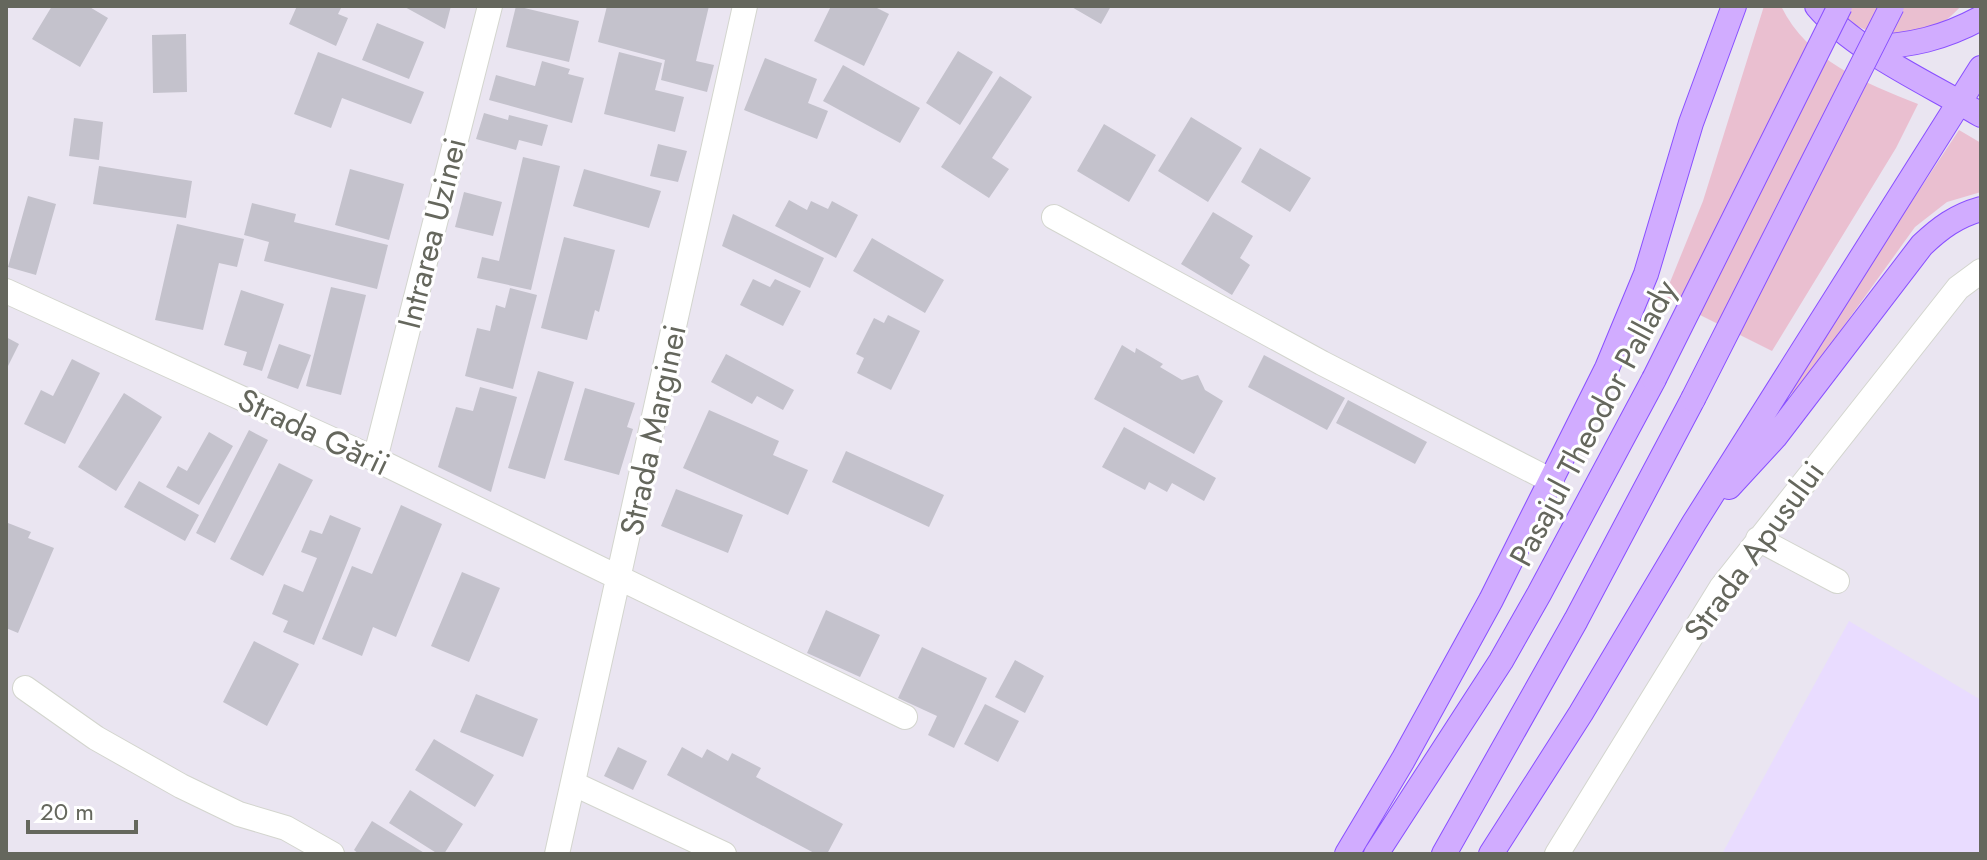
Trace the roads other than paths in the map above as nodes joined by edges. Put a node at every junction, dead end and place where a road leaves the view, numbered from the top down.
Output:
1 (490, 6) edge
2 (745, 6) edge
3 (1734, 6) edge
4 (1817, 6) edge
5 (1840, 6) edge
6 (1892, 6) edge
7 (1981, 18) edge
8 (1868, 48) junction
9 (1981, 68) edge
10 (1959, 101) junction
11 (1981, 115) edge
12 (1981, 209) edge
13 (1054, 217) dead end
14 (1981, 271) edge
15 (6, 291) edge
16 (375, 459) junction
17 (1552, 481) junction
18 (1694, 523) junction
19 (1758, 539) junction
20 (620, 579) junction
21 (1837, 581) dead end
22 (25, 688) dead end
23 (905, 717) dead end
24 (574, 784) junction
25 (332, 854) edge
26 (557, 854) edge
27 (724, 854) edge
28 (1347, 854) edge
29 (1376, 854) edge
30 (1444, 854) edge
31 (1491, 854) edge
32 (1557, 854) edge

1 - 16 street, Intrarea Uzinei
2 - 20 street, Strada Marginei
3 - 17 main road
4 - 8 main road
5 - 29 main road, Pasajul Theodor Pallady, bridge
6 - 30 main road, bridge
7 - 8 main road
8 - 10 main road
9 - 10 main road
10 - 11 main road
10 - 18 main road
12 - 18 main road
13 - 17 street
14 - 19 street, Strada Apusului
15 - 16 street, Strada Gării
16 - 20 street, Strada Gării
17 - 28 main road
18 - 31 main road
19 - 21 street
19 - 32 street, Strada Apusului
20 - 23 street, Strada Gării
20 - 24 street, Strada Marginei
22 - 25 street
24 - 26 street, Strada Marginei
24 - 27 street

